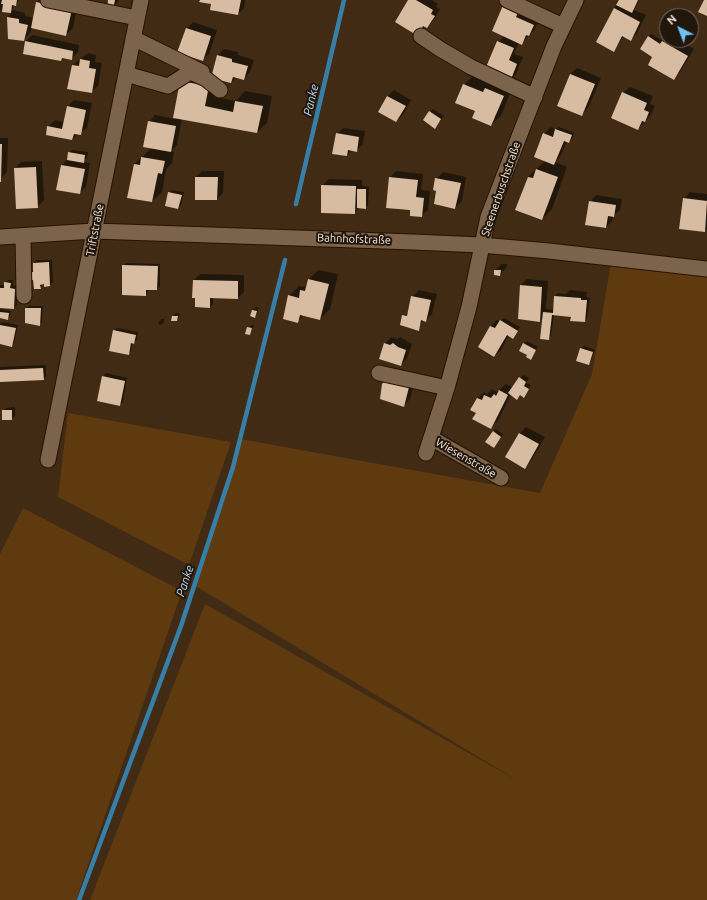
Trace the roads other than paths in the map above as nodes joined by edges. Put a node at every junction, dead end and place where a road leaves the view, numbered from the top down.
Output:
1 (48, 0) edge
2 (141, 0) edge
3 (508, 0) edge
4 (576, 0) edge
5 (137, 18) junction
6 (563, 26) junction
7 (421, 36) dead end
8 (133, 38) junction
9 (204, 72) dead end
10 (126, 74) junction
11 (220, 90) dead end
12 (534, 97) junction
13 (94, 231) junction
14 (23, 236) junction
15 (0, 237) edge
16 (481, 245) junction
17 (707, 269) edge
18 (24, 296) dead end
19 (379, 373) dead end
20 (447, 388) junction
21 (431, 438) junction
22 (426, 453) dead end
23 (48, 460) dead end
24 (501, 478) dead end

1 - 5 street
2 - 5 street, Triftstraße
3 - 6 street
4 - 6 street, Steenerbuschstraße
5 - 8 street, Triftstraße
6 - 12 street, Steenerbuschstraße
7 - 12 street
8 - 9 street
8 - 10 street, Triftstraße
10 - 11 street
10 - 13 street, Triftstraße
12 - 16 street, Steenerbuschstraße
13 - 14 street, Bahnhofstraße
13 - 16 street, Bahnhofstraße
13 - 23 street, Triftstraße
14 - 15 street, Bahnhofstraße
14 - 18 street
16 - 17 street, Bahnhofstraße
16 - 20 street, Steenerbuschstraße
19 - 20 street
20 - 21 street, Steenerbuschstraße
21 - 22 street, Steenerbuschstraße
21 - 24 street, Wiesenstraße

